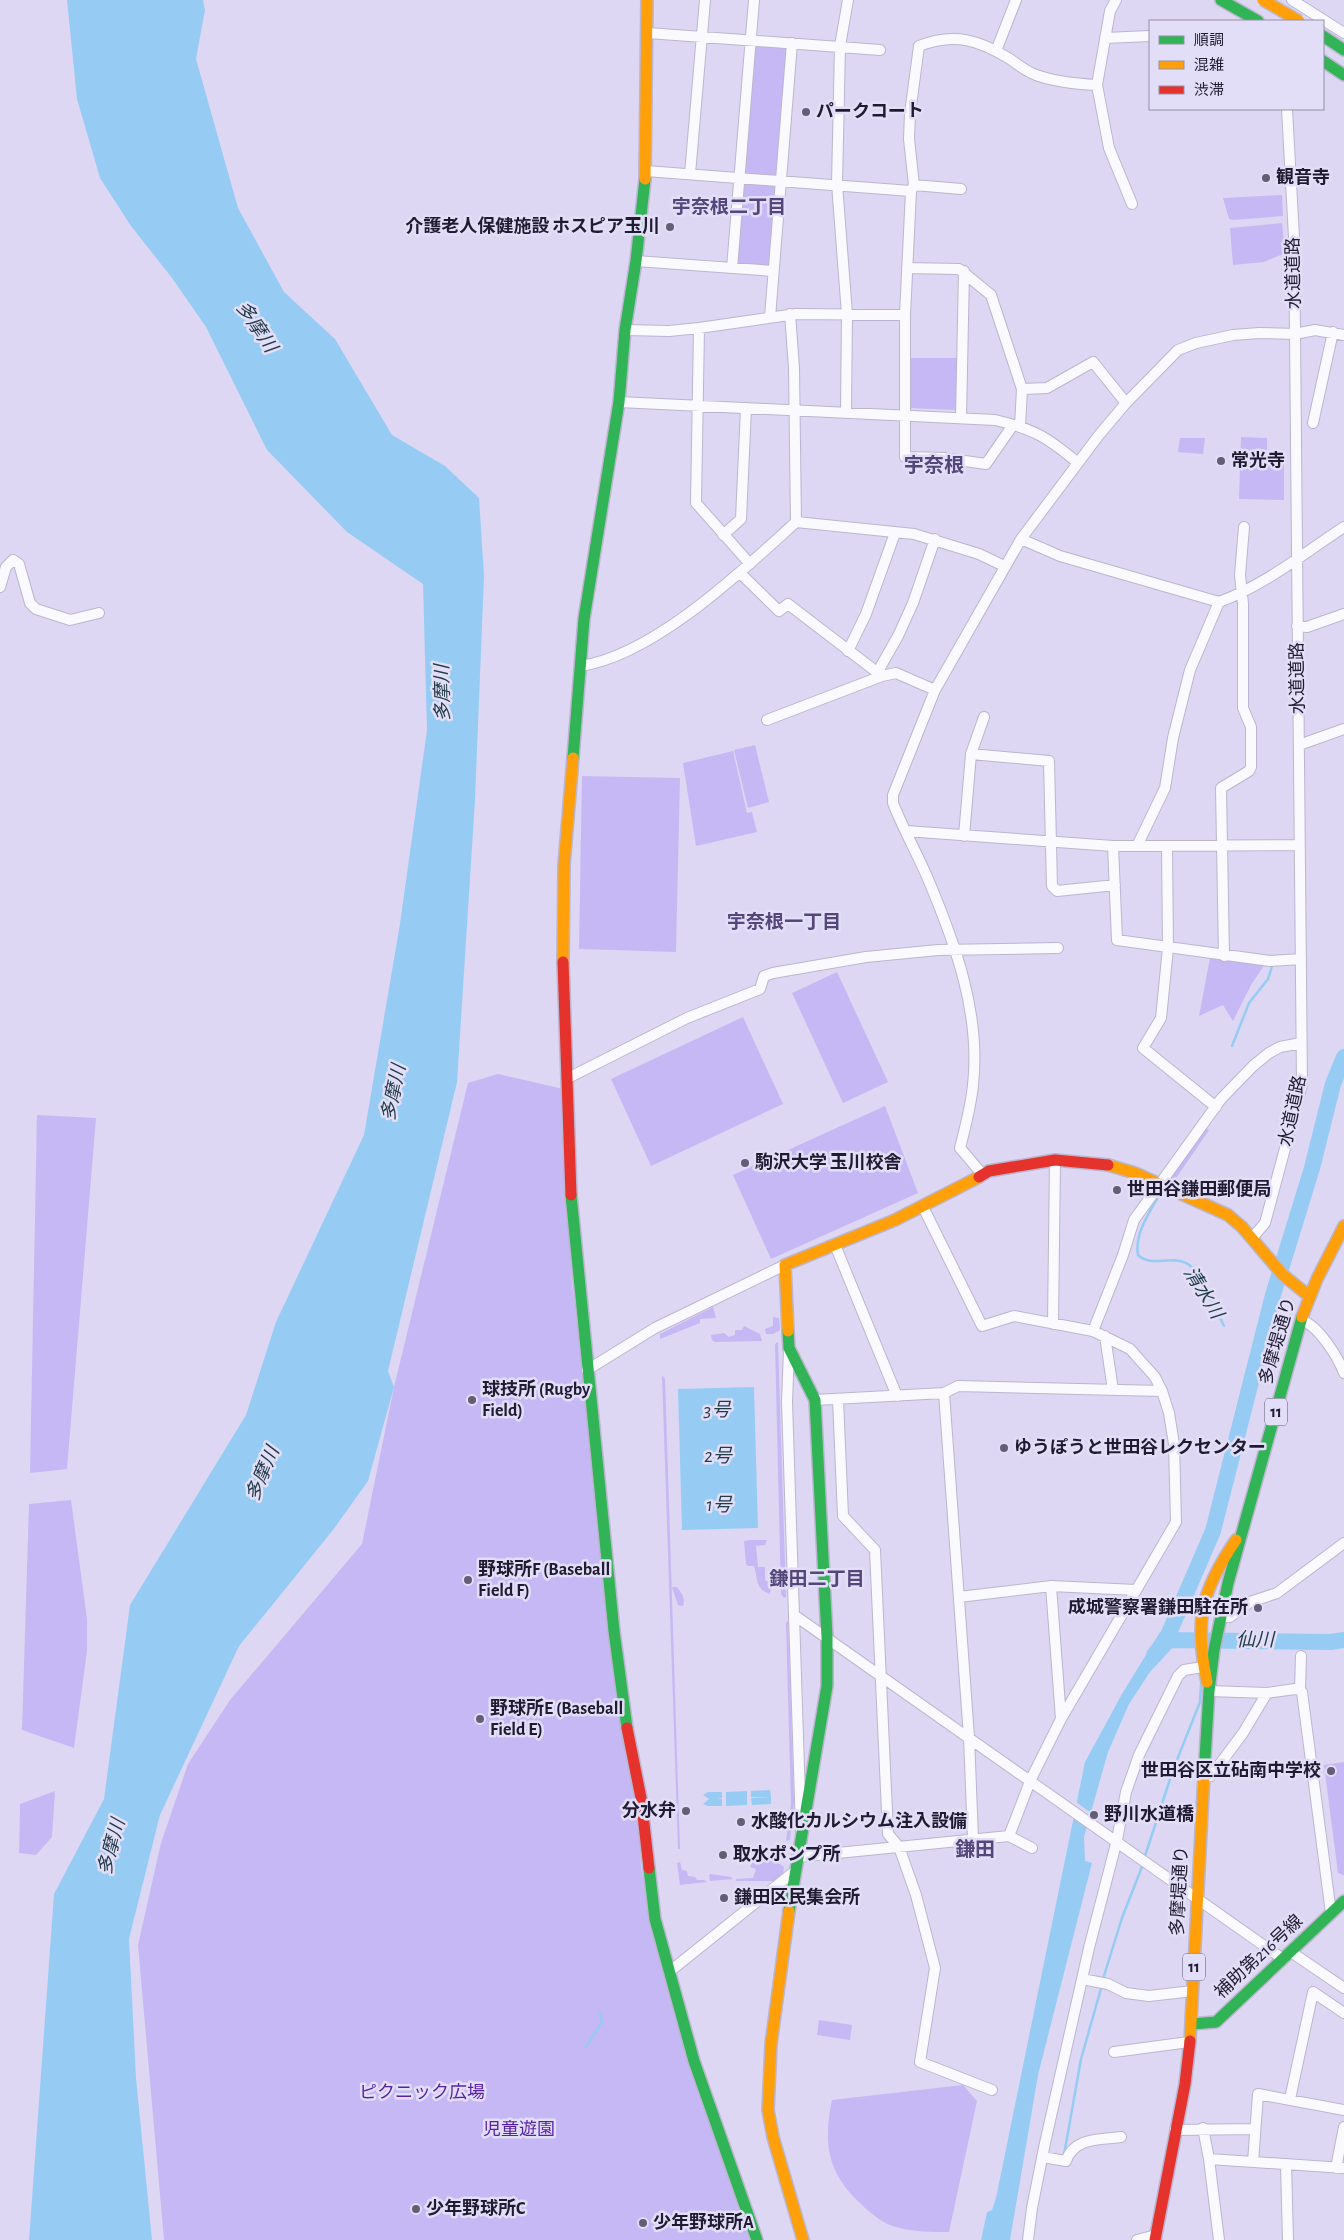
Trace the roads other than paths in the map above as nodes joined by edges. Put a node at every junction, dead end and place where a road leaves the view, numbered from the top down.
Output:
1 (647, 0) edge
2 (705, 0) edge
3 (754, 0) edge
4 (848, 0) edge
5 (1016, 0) edge
6 (1116, 0) edge
7 (1221, 0) edge
8 (1263, 0) edge
9 (1281, 0) edge
10 (1292, 0) edge
11 (1256, 20) edge
12 (1282, 20) edge
13 (1297, 20) edge
14 (1344, 32) edge
15 (648, 34) junction
16 (1149, 36) edge
17 (702, 37) junction
18 (1324, 37) edge
19 (1105, 38) junction
20 (750, 40) junction
21 (792, 43) junction
22 (840, 46) junction
23 (880, 50) dead end
24 (1344, 50) edge
25 (996, 51) junction
26 (1324, 62) edge
27 (1344, 75) edge
28 (1097, 85) junction
29 (1287, 110) edge
30 (646, 170) junction
31 (690, 174) junction
32 (739, 178) junction
33 (782, 180) junction
34 (837, 184) junction
35 (912, 188) junction
36 (960, 189) dead end
37 (1132, 204) dead end
38 (636, 261) junction
39 (732, 268) junction
40 (907, 268) junction
41 (773, 271) junction
42 (964, 271) junction
43 (790, 314) junction
44 (847, 314) junction
45 (905, 315) junction
46 (770, 317) junction
47 (699, 328) junction
48 (625, 330) junction
49 (1333, 332) junction
50 (1295, 334) junction
51 (1344, 334) edge
52 (1022, 389) junction
53 (619, 402) junction
54 (1126, 403) junction
55 (698, 405) junction
56 (746, 408) junction
57 (794, 410) junction
58 (846, 412) junction
59 (904, 415) junction
60 (961, 418) junction
61 (1313, 423) dead end
62 (1016, 425) junction
63 (1078, 462) junction
64 (796, 522) junction
65 (1244, 527) dead end
66 (1344, 527) edge
67 (894, 533) junction
68 (723, 535) junction
69 (934, 539) junction
70 (1021, 539) junction
71 (1296, 561) junction
72 (750, 564) junction
73 (1004, 566) junction
74 (740, 573) junction
75 (0, 587) edge
76 (1241, 594) junction
77 (1219, 602) junction
78 (99, 613) dead end
79 (1344, 614) edge
80 (1297, 626) junction
81 (848, 651) junction
82 (580, 666) junction
83 (879, 674) junction
84 (935, 690) junction
85 (984, 717) dead end
86 (767, 720) dead end
87 (1344, 729) edge
88 (1299, 745) junction
89 (971, 754) junction
90 (906, 831) junction
91 (964, 836) junction
92 (1050, 842) junction
93 (1222, 845) junction
94 (1300, 845) junction
95 (1113, 846) junction
96 (1137, 846) junction
97 (1167, 846) junction
98 (1115, 885) junction
99 (1058, 948) dead end
100 (1168, 948) junction
101 (956, 950) junction
102 (1224, 956) junction
103 (1301, 959) junction
104 (1301, 1043) junction
105 (568, 1078) junction
106 (1216, 1107) junction
107 (1055, 1160) junction
108 (983, 1175) junction
109 (1159, 1184) junction
110 (923, 1207) junction
111 (1344, 1226) edge
112 (1252, 1237) junction
113 (835, 1245) junction
114 (785, 1265) junction
115 (1305, 1294) junction
116 (1302, 1320) junction
117 (1053, 1324) junction
118 (1093, 1332) junction
119 (1105, 1336) junction
120 (789, 1348) junction
121 (587, 1370) junction
122 (1344, 1373) edge
123 (1113, 1390) junction
124 (1162, 1391) junction
125 (944, 1393) junction
126 (896, 1396) junction
127 (838, 1399) junction
128 (815, 1400) junction
129 (1245, 1529) junction
130 (1344, 1543) edge
131 (1051, 1586) junction
132 (1136, 1590) junction
133 (959, 1597) junction
134 (794, 1615) junction
135 (1220, 1623) junction
136 (826, 1637) junction
137 (1300, 1656) dead end
138 (1204, 1668) junction
139 (882, 1675) junction
140 (1300, 1690) junction
141 (1209, 1691) junction
142 (1267, 1694) junction
143 (1061, 1719) junction
144 (968, 1737) junction
145 (1205, 1777) junction
146 (1031, 1779) junction
147 (802, 1834) junction
148 (1009, 1836) junction
149 (973, 1838) junction
150 (1117, 1840) junction
151 (899, 1847) junction
152 (1032, 1848) dead end
153 (798, 1857) junction
154 (795, 1871) junction
155 (1197, 1897) junction
156 (1344, 1901) edge
157 (1331, 1913) junction
158 (1287, 1955) junction
159 (669, 1972) junction
160 (1082, 1979) junction
161 (1344, 1988) edge
162 (1193, 1990) junction
163 (1344, 2013) edge
164 (1192, 2024) junction
165 (1190, 2042) junction
166 (1114, 2052) dead end
167 (992, 2090) dead end
168 (1290, 2099) junction
169 (1344, 2110) edge
170 (1344, 2127) edge
171 (1203, 2128) junction
172 (1254, 2129) junction
173 (1175, 2130) junction
174 (1122, 2137) dead end
175 (1042, 2157) junction
176 (1209, 2159) junction
177 (1253, 2162) junction
178 (1286, 2164) junction
179 (1340, 2168) edge
180 (1155, 2238) edge
181 (757, 2240) edge
182 (803, 2240) edge
183 (1028, 2240) edge
184 (1137, 2240) edge
185 (1219, 2240) edge
186 (1288, 2240) edge

1 - 15 main road
2 - 17 street
3 - 20 street
4 - 22 street
5 - 25 street
6 - 19 street
7 - 11 main road
8 - 13 main road, bridge
9 - 12 street
10 - 14 street
15 - 17 street
15 - 30 main road
16 - 19 street
17 - 20 street
17 - 31 street
18 - 24 main road
19 - 28 street
20 - 21 street
20 - 32 street
21 - 22 street
21 - 33 street
22 - 23 street
22 - 34 street
25 - 28 street
25 - 35 street
26 - 27 main road
28 - 37 street
29 - 50 street, 水道道路
30 - 31 street
30 - 38 main road
31 - 32 street
32 - 33 street
32 - 39 street
33 - 34 street
33 - 41 street
34 - 35 street
34 - 44 street
35 - 36 street
35 - 40 street
38 - 39 street
38 - 48 main road
39 - 41 street
40 - 42 street
40 - 45 street
41 - 46 street
42 - 52 street
42 - 60 street
43 - 44 street
43 - 46 street
43 - 57 street
44 - 45 street
44 - 58 street
45 - 59 street
46 - 47 street
47 - 48 street
47 - 55 street
48 - 53 main road
49 - 50 street
49 - 51 street
49 - 61 street
50 - 54 street
50 - 71 street, 水道道路
52 - 54 street
52 - 62 street
53 - 55 street
53 - 82 main road
54 - 63 street
55 - 56 street
55 - 68 street
56 - 57 street
56 - 68 street
57 - 58 street
57 - 64 street
58 - 59 street
59 - 60 street
59 - 62 street
60 - 62 street
62 - 63 street
63 - 70 street
64 - 67 street
64 - 72 street
65 - 76 street
66 - 71 street
67 - 69 street
67 - 81 street
68 - 72 street
69 - 73 street
69 - 83 street
70 - 73 street
70 - 77 street
71 - 76 street
71 - 80 street, 水道道路
72 - 74 street
73 - 84 street
74 - 81 street
74 - 82 street
75 - 78 street
76 - 77 street
76 - 93 street
77 - 96 street
79 - 80 street
80 - 88 street, 水道道路
81 - 83 street
82 - 105 main road
83 - 84 street
83 - 86 street
84 - 90 street
85 - 89 street
87 - 88 street
88 - 94 street, 水道道路
89 - 91 street
89 - 92 street
90 - 91 street
90 - 101 street
91 - 92 street
92 - 95 street
92 - 98 street
93 - 94 street
93 - 97 street
93 - 102 street
94 - 103 street, 水道道路
95 - 96 street
95 - 98 street
96 - 97 street
97 - 100 street
98 - 100 street
99 - 101 street
100 - 102 street
100 - 106 street
101 - 105 street
101 - 108 street
102 - 103 street
103 - 104 street, 水道道路
104 - 106 street
104 - 112 street, 水道道路
105 - 121 main road
106 - 109 street
107 - 108 main road
107 - 109 main road
107 - 117 street
108 - 110 main road
109 - 112 main road
109 - 118 street
110 - 113 main road
110 - 117 street
111 - 115 main road, 多摩堤通り / 11
112 - 115 main road
113 - 114 main road
113 - 126 street
114 - 120 main road
114 - 121 street
115 - 116 main road, 多摩堤通り / 11
116 - 122 street
116 - 129 main road, 多摩堤通り / 11
117 - 118 street
118 - 119 street
119 - 123 street
119 - 124 street
120 - 128 main road
120 - 134 street
121 - 159 main road
123 - 124 street
123 - 125 street
124 - 132 street
125 - 126 street
125 - 133 street
126 - 127 street
127 - 128 street
127 - 139 street
128 - 136 main road
129 - 135 main road, 多摩堤通り / 11
129 - 138 main road, 多摩堤通り / 11
130 - 135 street
131 - 132 street
131 - 133 street
131 - 143 street
132 - 143 street
133 - 144 street
134 - 136 street
134 - 147 street
135 - 141 main road, 多摩堤通り / 11
136 - 139 street
136 - 147 main road
137 - 140 street
138 - 141 main road, 多摩堤通り / 11
138 - 150 street
139 - 144 street
139 - 151 street
140 - 142 street
140 - 157 street
141 - 142 street
141 - 145 main road, 多摩堤通り / 11
142 - 145 street
143 - 146 street
144 - 146 street
144 - 149 street
145 - 155 main road, 多摩堤通り / 11
146 - 148 street
146 - 150 street
147 - 153 main road
148 - 149 street
148 - 152 street
149 - 151 street
150 - 155 street
150 - 160 street
151 - 153 street
151 - 167 street
153 - 154 main road
154 - 159 street
154 - 182 main road
155 - 158 street
155 - 162 main road, 多摩堤通り / 11
156 - 157 main road, 補助第216号線
157 - 158 main road, 補助第216号線
158 - 161 street
158 - 164 main road, 補助第216号線
159 - 181 main road
160 - 162 street
160 - 175 street
162 - 164 main road, 多摩堤通り / 11
163 - 168 street
164 - 165 main road, 多摩堤通り / 11
165 - 166 street
165 - 173 main road, 多摩堤通り / 11
168 - 169 street
168 - 172 street
170 - 179 street
171 - 172 street
171 - 173 street
171 - 176 street
172 - 177 street
173 - 180 main road, 多摩堤通り / 11
174 - 175 street
175 - 183 street
176 - 177 street
176 - 185 street
177 - 178 street
178 - 179 street
178 - 186 street
180 - 184 street

